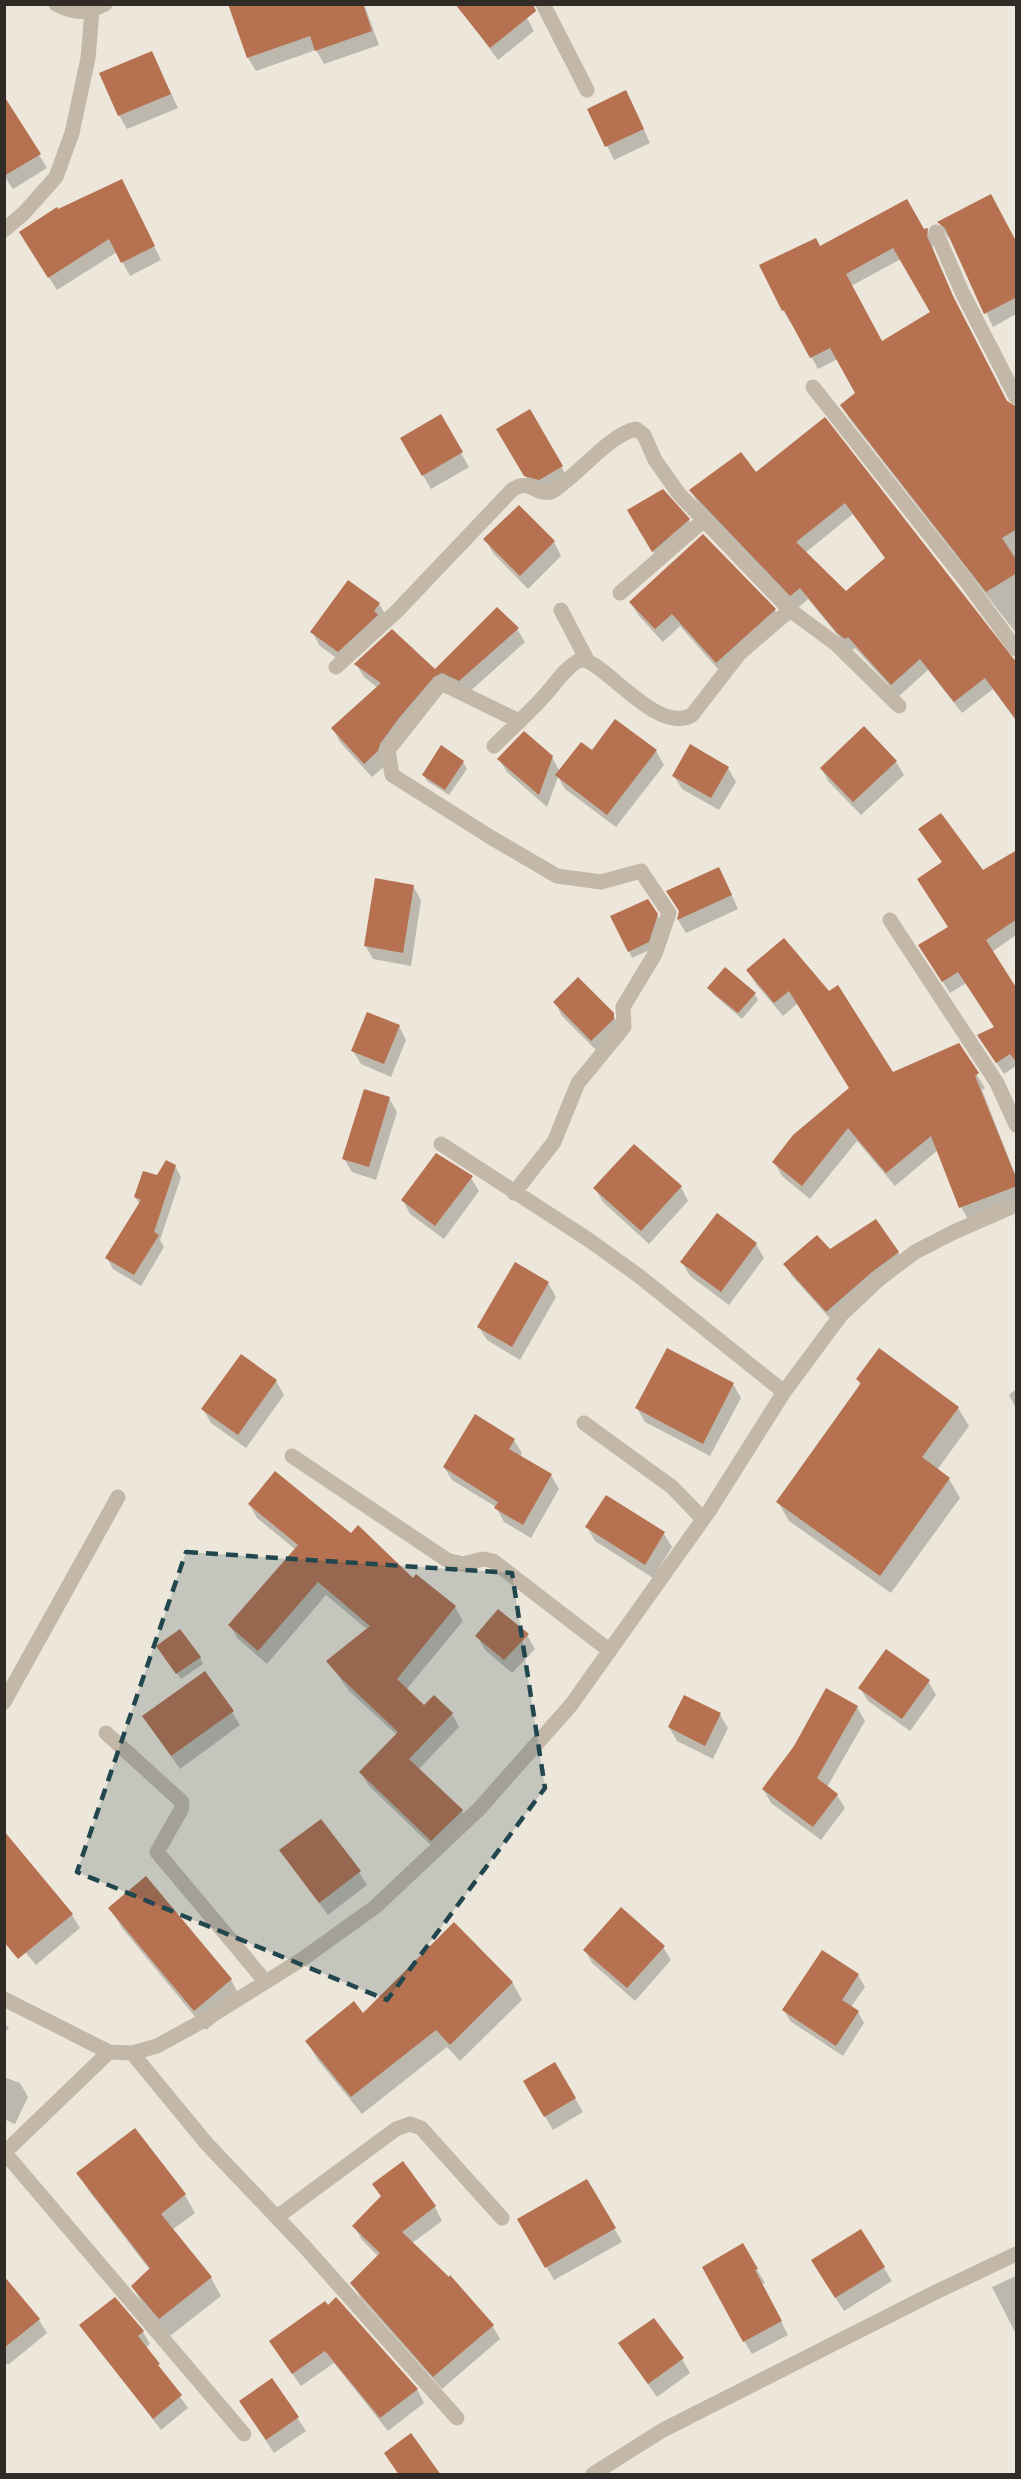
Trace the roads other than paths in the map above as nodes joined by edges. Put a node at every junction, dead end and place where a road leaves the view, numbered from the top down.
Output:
1 (56, 4) edge
2 (543, 4) edge
3 (99, 8) edge
4 (587, 90) dead end
5 (4, 230) edge
6 (936, 232) dead end
7 (813, 387) dead end
8 (1017, 397) edge
9 (704, 520) junction
10 (620, 593) dead end
11 (561, 610) dead end
12 (790, 610) junction
13 (1017, 649) edge
14 (587, 660) junction
15 (336, 667) dead end
16 (899, 706) dead end
17 (519, 721) junction
18 (494, 746) dead end
19 (890, 920) dead end
20 (1017, 1125) edge
21 (441, 1144) dead end
22 (514, 1192) junction
23 (1017, 1205) edge
24 (784, 1392) junction
25 (584, 1423) dead end
26 (292, 1456) dead end
27 (118, 1497) dead end
28 (703, 1519) junction
29 (610, 1652) junction
30 (4, 1702) edge
31 (106, 1733) dead end
32 (265, 1981) junction
33 (4, 1999) edge
34 (110, 2052) junction
35 (132, 2053) junction
36 (5, 2153) edge
37 (277, 2217) junction
38 (502, 2218) dead end
39 (1017, 2254) edge
40 (457, 2418) dead end
41 (244, 2434) dead end
42 (593, 2475) edge

1 - 3 street
2 - 4 street
3 - 5 street
6 - 8 street
7 - 13 street
9 - 10 street
9 - 12 street
9 - 15 street
11 - 14 street
12 - 14 street
12 - 16 street
14 - 17 street
17 - 18 street
17 - 22 street
19 - 20 street
21 - 22 street
22 - 24 street
23 - 24 street
24 - 28 street
25 - 28 street
26 - 29 street
27 - 30 street
28 - 29 street
29 - 32 street
31 - 32 street
32 - 35 street
33 - 34 street
34 - 35 street
34 - 36 street
35 - 37 street
36 - 41 street
37 - 38 street
37 - 40 street
39 - 42 street

